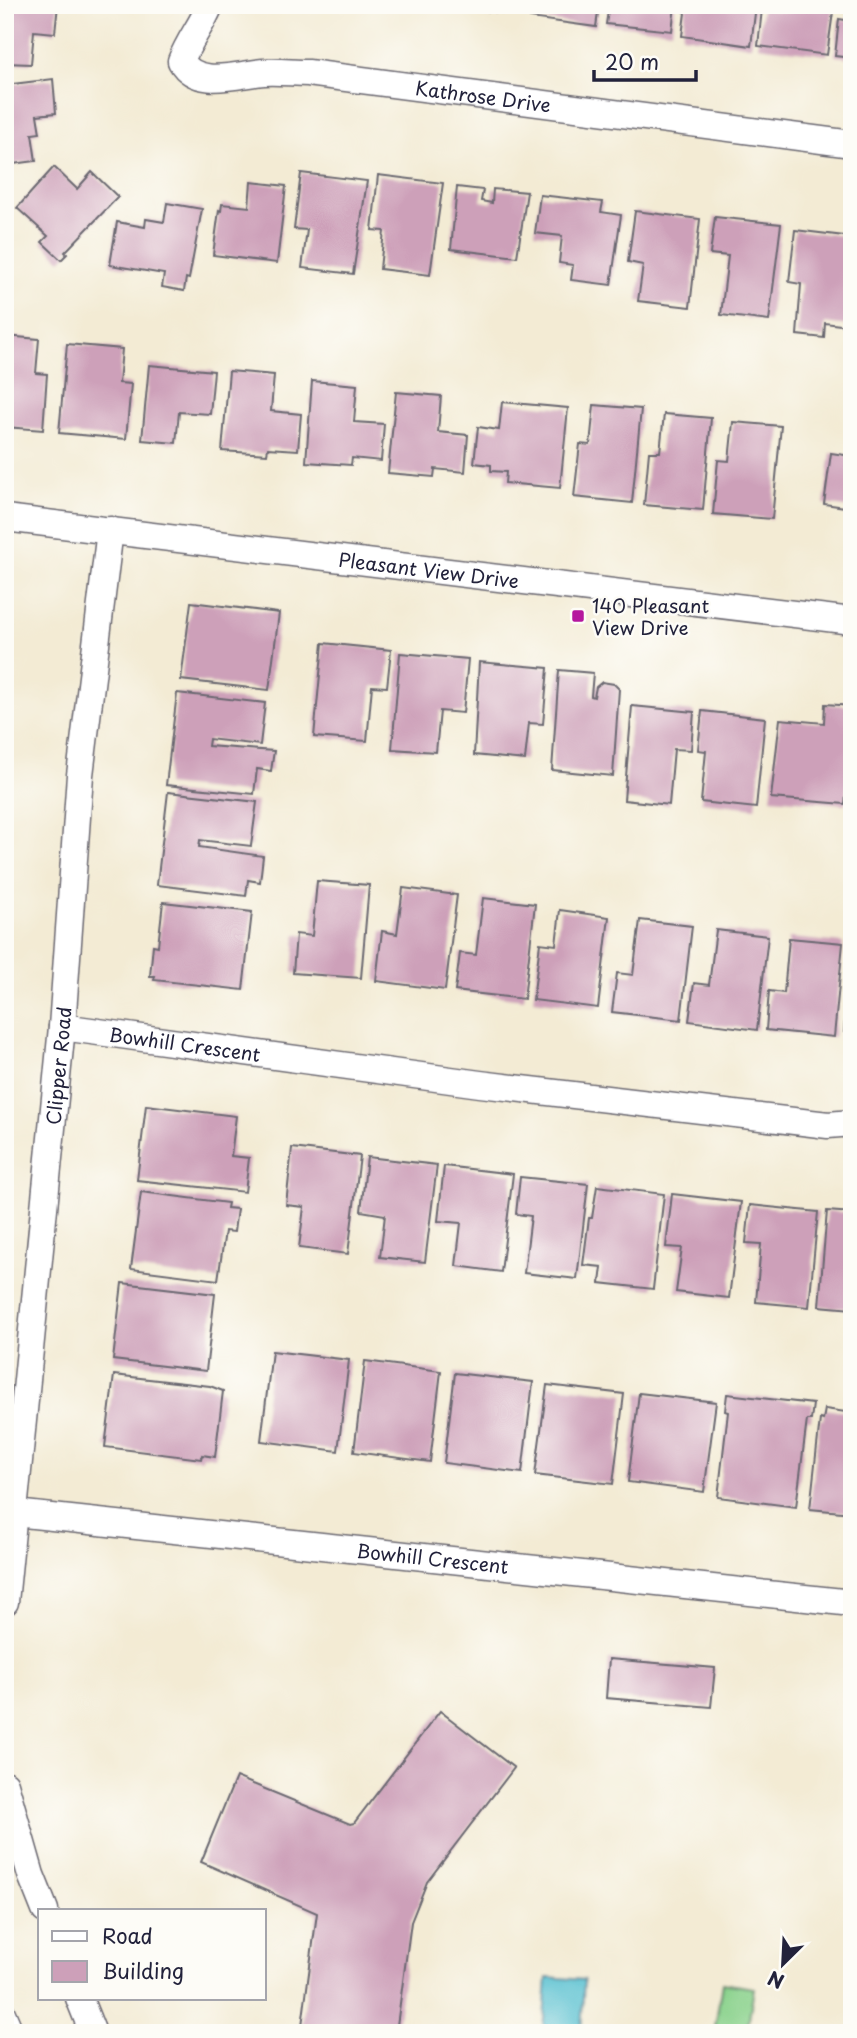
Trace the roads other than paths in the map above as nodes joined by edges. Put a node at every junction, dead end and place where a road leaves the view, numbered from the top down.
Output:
1 (210, 5) edge
2 (852, 144) edge
3 (5, 518) edge
4 (110, 530) junction
5 (852, 621) edge
6 (62, 1027) junction
7 (852, 1123) edge
8 (15, 1513) junction
9 (5, 1602) edge
10 (852, 1603) edge
11 (5, 1784) edge
12 (45, 1909) edge
13 (80, 2000) edge
14 (5, 2005) edge
15 (17, 2033) edge
16 (93, 2033) edge

1 - 2 street, Kathrose Drive
3 - 4 street, Pleasant View Drive
4 - 5 street, Pleasant View Drive
4 - 6 street, Clipper Road
6 - 7 street, Bowhill Crescent
6 - 8 street, Clipper Road
8 - 9 street, Clipper Road
8 - 10 street, Bowhill Crescent
11 - 12 street
13 - 16 street
14 - 15 lane

